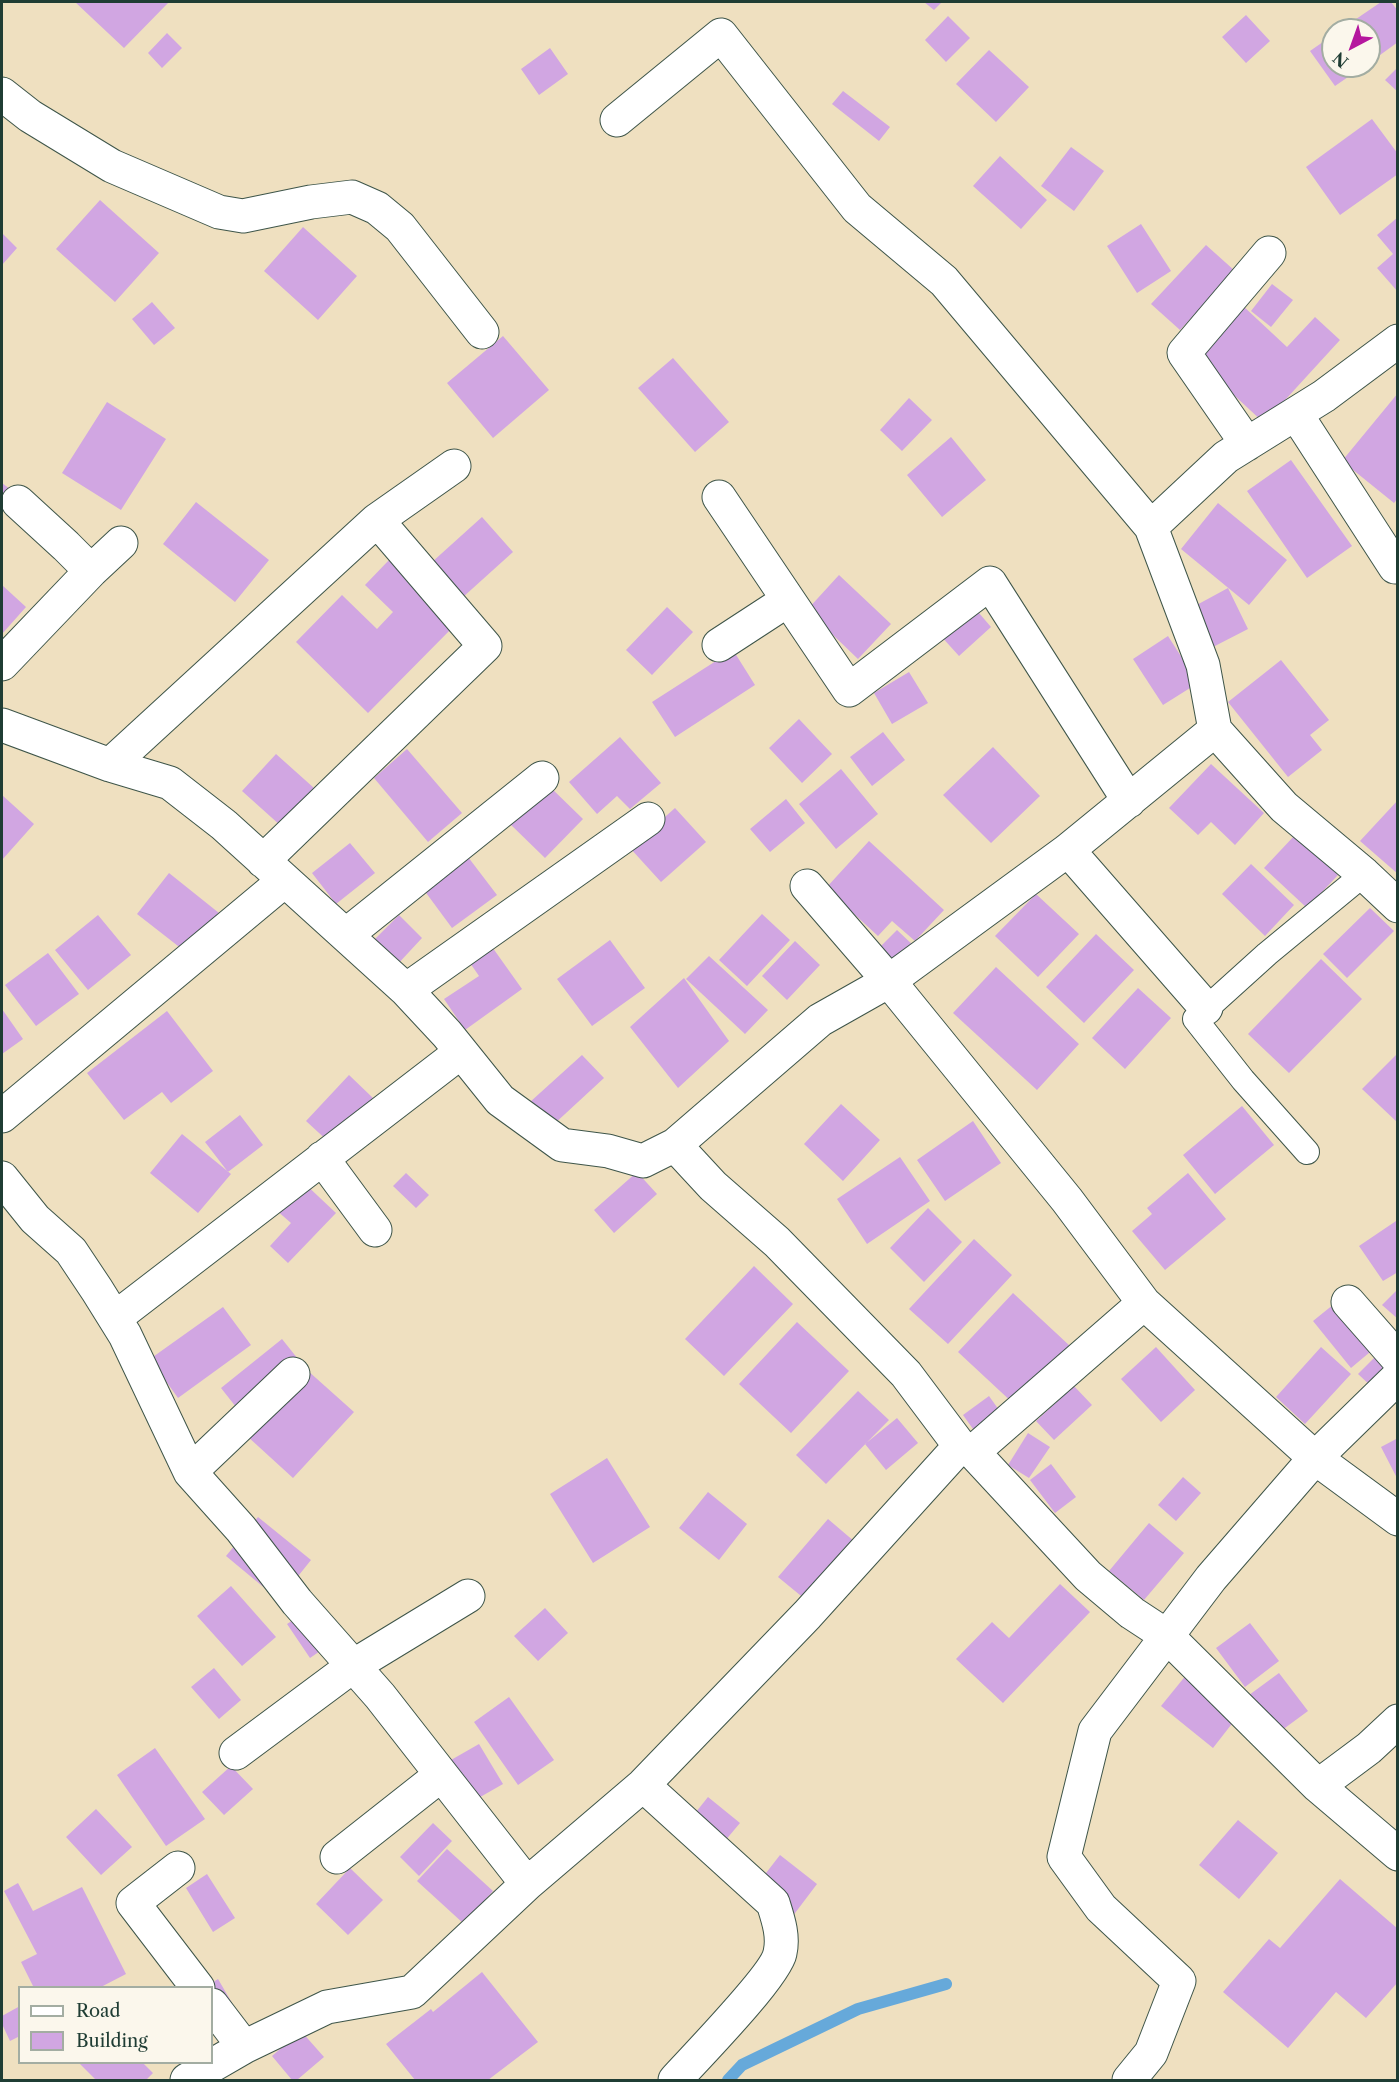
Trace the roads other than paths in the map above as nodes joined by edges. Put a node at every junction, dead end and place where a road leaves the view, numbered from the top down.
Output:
1 (2, 94) edge
2 (617, 120) dead end
3 (1269, 253) dead end
4 (482, 332) dead end
5 (1398, 341) edge
6 (1296, 414) junction
7 (1247, 444) junction
8 (454, 466) dead end
9 (719, 497) dead end
10 (18, 502) dead end
11 (377, 520) junction
12 (1151, 527) junction
13 (121, 543) dead end
14 (1395, 567) dead end
15 (91, 572) junction
16 (788, 600) junction
17 (719, 645) dead end
18 (2, 664) edge
19 (2, 725) edge
20 (1215, 730) junction
21 (110, 765) junction
22 (542, 778) dead end
23 (1129, 801) junction
24 (648, 819) dead end
25 (1068, 850) junction
26 (273, 871) junction
27 (1364, 874) junction
28 (807, 886) dead end
29 (1398, 906) edge
30 (346, 935) junction
31 (889, 981) junction
32 (406, 990) junction
33 (1206, 1008) junction
34 (461, 1052) junction
35 (2, 1116) edge
36 (675, 1145) junction
37 (1307, 1152) dead end
38 (322, 1158) junction
39 (2, 1178) edge
40 (375, 1230) dead end
41 (1347, 1302) dead end
42 (1144, 1303) junction
43 (115, 1318) junction
44 (1398, 1359) edge
45 (293, 1374) dead end
46 (1398, 1377) edge
47 (967, 1449) junction
48 (1315, 1458) junction
49 (190, 1472) junction
50 (1398, 1520) edge
51 (468, 1596) dead end
52 (1167, 1636) junction
53 (353, 1666) junction
54 (1398, 1721) edge
55 (236, 1753) dead end
56 (441, 1775) junction
57 (643, 1785) junction
58 (1318, 1786) junction
59 (1398, 1854) edge
60 (337, 1857) dead end
61 (178, 1868) dead end
62 (527, 1884) junction
63 (196, 1986) edge
64 (213, 2006) edge
65 (244, 2047) junction
66 (187, 2080) edge
67 (675, 2080) edge
68 (1129, 2080) edge

1 - 4 street
2 - 12 street
3 - 7 street
5 - 6 street
6 - 7 street
6 - 14 street
7 - 12 street
8 - 11 street
9 - 16 street
10 - 15 street
11 - 21 street
11 - 26 street
12 - 20 street
13 - 15 street
15 - 18 street
16 - 17 street
16 - 23 street
19 - 21 street
20 - 23 street
20 - 27 street
21 - 26 street
22 - 30 street
23 - 25 street
24 - 32 street
25 - 31 street
25 - 33 street
26 - 30 street
26 - 35 street
27 - 29 street
27 - 33 lane
28 - 31 street
30 - 32 street
31 - 36 street
31 - 42 street
32 - 34 street
33 - 37 lane
34 - 36 street
34 - 38 street
36 - 47 street
38 - 40 street
38 - 43 street
39 - 43 street
41 - 44 street
42 - 47 street
42 - 48 street
43 - 49 street
45 - 49 street
46 - 48 street
47 - 52 street
47 - 57 street
48 - 50 street
48 - 52 street
49 - 53 street
51 - 53 street
52 - 58 street
52 - 68 street
53 - 55 street
53 - 56 street
54 - 58 street
56 - 60 street
56 - 62 street
57 - 62 street
57 - 67 street
58 - 59 street
61 - 63 street
62 - 65 street
64 - 65 street
65 - 66 street

